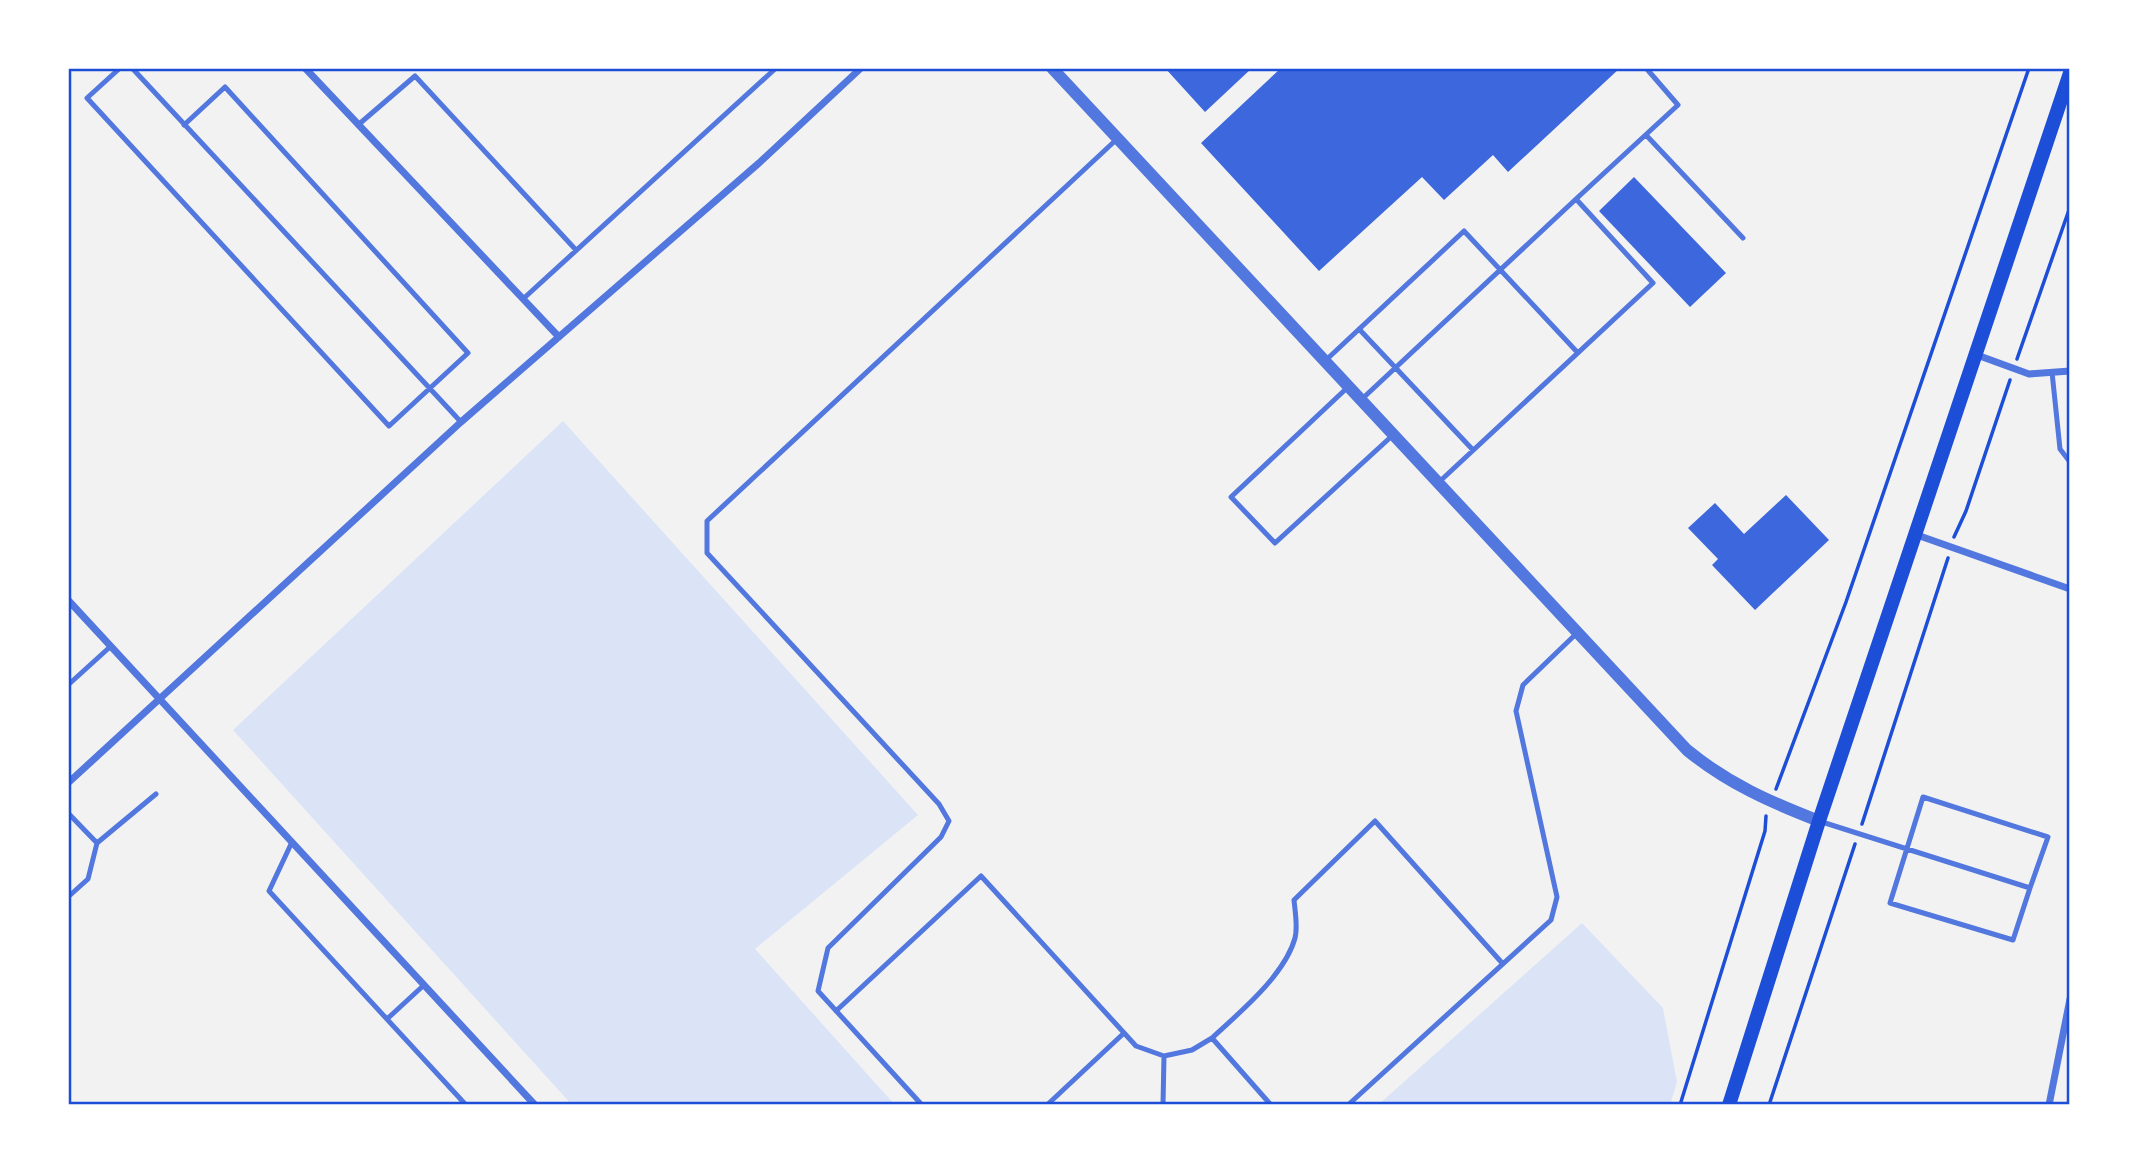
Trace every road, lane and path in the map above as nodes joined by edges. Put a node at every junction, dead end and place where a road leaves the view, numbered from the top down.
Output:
1 (120, 68) edge
2 (132, 68) edge
3 (305, 68) edge
4 (776, 68) edge
5 (861, 68) edge
6 (1052, 68) edge
7 (1646, 68) edge
8 (2028, 68) edge
9 (2070, 74) edge
10 (184, 125) junction
11 (358, 125) junction
12 (1646, 135) junction
13 (1117, 139) junction
14 (1576, 199) junction
15 (2070, 207) edge
16 (1742, 238) dead end
17 (576, 250) junction
18 (1500, 270) junction
19 (523, 299) junction
20 (1359, 329) junction
21 (559, 337) junction
22 (1578, 353) junction
23 (1977, 355) junction
24 (1325, 361) junction
25 (1395, 368) junction
26 (2014, 369) junction
27 (2070, 371) edge
28 (2052, 372) junction
29 (1348, 387) junction
30 (430, 389) junction
31 (1361, 400) junction
32 (461, 422) junction
33 (1393, 435) junction
34 (1473, 450) junction
35 (2070, 462) edge
36 (1438, 483) junction
37 (1917, 535) junction
38 (1951, 547) junction
39 (2070, 589) edge
40 (68, 600) edge
41 (1577, 633) junction
42 (111, 646) junction
43 (68, 685) edge
44 (159, 701) junction
45 (68, 783) edge
46 (156, 794) dead end
47 (1770, 802) junction
48 (68, 813) edge
49 (1819, 821) junction
50 (1859, 833) junction
51 (292, 842) junction
52 (97, 843) junction
53 (1907, 850) junction
54 (2030, 888) junction
55 (68, 897) edge
56 (1503, 964) junction
57 (424, 985) junction
58 (2070, 999) edge
59 (836, 1010) junction
60 (387, 1018) junction
61 (1124, 1032) junction
62 (1212, 1038) junction
63 (1164, 1056) junction
64 (466, 1105) edge
65 (534, 1105) edge
66 (922, 1105) edge
67 (1046, 1105) edge
68 (1163, 1105) edge
69 (1271, 1105) edge
70 (1348, 1105) edge
71 (1680, 1105) edge
72 (1729, 1105) edge
73 (1769, 1105) edge
74 (2049, 1105) edge

1 - 30 lane
2 - 10 lane
3 - 11 street
4 - 17 lane
5 - 21 street
6 - 13 street
7 - 12 lane
8 - 47 path
9 - 23 main road
10 - 30 lane
10 - 30 lane
11 - 17 lane
11 - 19 street
12 - 14 lane
12 - 16 lane
13 - 24 street
13 - 59 lane
14 - 18 lane
14 - 22 lane
15 - 26 path
17 - 19 lane
18 - 20 lane
18 - 22 lane
18 - 25 lane
19 - 21 street
20 - 24 lane
20 - 25 lane
21 - 32 street
22 - 34 lane
23 - 26 street
23 - 37 main road
24 - 29 street
25 - 31 lane
25 - 34 lane
26 - 28 street
26 - 38 path
27 - 28 street
28 - 35 lane
29 - 31 street
29 - 33 lane
30 - 32 lane
31 - 33 street
32 - 44 street
33 - 36 street
34 - 36 lane
36 - 41 street
37 - 38 street
37 - 49 main road
38 - 39 street
38 - 50 path
40 - 42 street
41 - 47 street
41 - 56 lane
42 - 43 lane
42 - 44 street
44 - 45 street
44 - 51 street
46 - 52 lane
47 - 49 street
47 - 71 path
48 - 52 lane
49 - 50 lane
49 - 72 main road
50 - 53 lane
50 - 73 path
51 - 57 street
51 - 60 lane
52 - 55 lane
53 - 54 lane
53 - 54 lane
53 - 54 lane
56 - 62 lane
56 - 70 lane
57 - 60 lane
57 - 65 street
58 - 74 street
59 - 61 lane
59 - 66 lane
60 - 64 lane
61 - 63 lane
61 - 67 lane
62 - 63 lane
62 - 69 lane
63 - 68 lane

